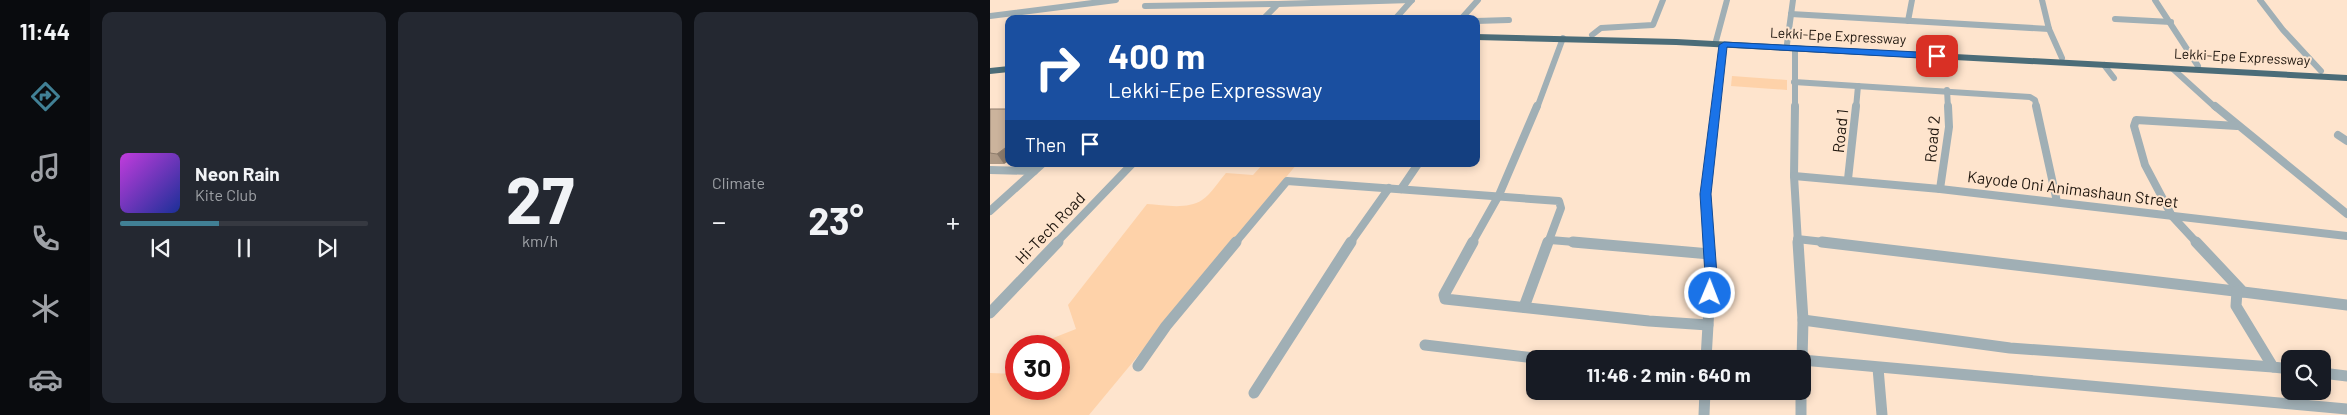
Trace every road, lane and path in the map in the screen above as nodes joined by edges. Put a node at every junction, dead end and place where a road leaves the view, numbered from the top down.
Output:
1 (1116, 0) edge
2 (1153, 0) edge
3 (1412, 0) edge
4 (1478, 0) edge
5 (1664, 0) edge
6 (1727, 0) edge
7 (1793, 0) edge
8 (1912, 0) edge
9 (2033, 0) edge
10 (2042, 0) edge
11 (2155, 0) edge
12 (2260, 0) edge
13 (1278, 4) junction
14 (1791, 14) junction
15 (1267, 15) edge
16 (1399, 15) edge
17 (1465, 15) edge
18 (990, 16) edge
19 (2115, 19) dead end
20 (1509, 20) dead end
21 (1480, 21) edge
22 (1908, 21) junction
23 (2171, 22) junction
24 (2049, 29) junction
25 (1480, 32) edge
26 (1592, 35) junction
27 (1480, 37) edge
28 (1563, 38) junction
29 (1720, 43) junction
30 (1791, 46) junction
31 (1877, 51) junction
32 (2062, 58) junction
33 (1005, 64) edge
34 (2104, 65) junction
35 (990, 66) edge
36 (2198, 66) junction
37 (1005, 69) edge
38 (2173, 69) junction
39 (990, 71) edge
40 (2320, 72) junction
41 (2347, 73) edge
42 (2114, 78) dead end
43 (2347, 78) edge
44 (1794, 82) junction
45 (1858, 86) junction
46 (1947, 90) junction
47 (2237, 126) junction
48 (2338, 135) dead end
49 (2347, 141) edge
50 (1039, 167) edge
51 (1129, 167) edge
52 (1416, 167) edge
53 (990, 170) edge
54 (1034, 171) junction
55 (1794, 176) junction
56 (1848, 179) junction
57 (1389, 188) junction
58 (1401, 189) junction
59 (1940, 189) junction
60 (1499, 195) junction
61 (2057, 202) junction
62 (990, 211) edge
63 (2347, 214) edge
64 (2172, 216) junction
65 (2347, 236) edge
66 (1797, 239) junction
67 (1550, 240) junction
68 (1710, 254) junction
69 (2240, 292) junction
70 (2347, 305) edge
71 (1524, 307) junction
72 (990, 313) edge
73 (1803, 320) junction
74 (1708, 325) junction
75 (1425, 345) dead end
76 (1707, 350) edge
77 (1526, 357) edge
78 (1138, 366) dead end
79 (2273, 367) junction
80 (1878, 368) junction
81 (2281, 368) edge
82 (2331, 374) edge
83 (2347, 376) edge
84 (1254, 393) dead end
85 (1705, 400) edge
86 (1801, 400) edge
87 (2347, 410) edge
88 (1704, 415) edge
89 (1801, 415) edge
90 (1882, 415) edge

1 - 18 street
2 - 13 street
3 - 13 street
3 - 16 street
4 - 17 street
5 - 26 street
6 - 29 street
7 - 14 street
8 - 22 street
9 - 10 street
10 - 24 street
11 - 23 street
12 - 40 street
13 - 15 street
14 - 22 street
14 - 30 street
19 - 23 street
20 - 21 street
22 - 24 street
23 - 36 street
24 - 32 street
25 - 26 highway, Lekki-Epe Expressway
26 - 29 highway, Lekki-Epe Expressway
27 - 28 highway, Lekki-Epe Expressway
28 - 29 highway, Lekki-Epe Expressway
28 - 60 street
29 - 30 highway, Lekki-Epe Expressway
29 - 68 street
30 - 31 highway, Lekki-Epe Expressway
30 - 44 street
31 - 32 highway, Lekki-Epe Expressway
31 - 34 highway, Lekki-Epe Expressway
32 - 36 highway, Lekki-Epe Expressway
33 - 35 highway
34 - 38 highway, Lekki-Epe Expressway
34 - 42 street
36 - 40 highway, Lekki-Epe Expressway
37 - 39 highway
38 - 43 highway, Lekki-Epe Expressway
38 - 47 street
40 - 41 highway, Lekki-Epe Expressway
44 - 45 street
44 - 55 street
45 - 46 street
45 - 56 street, Road 1
46 - 59 street, Road 2
46 - 61 street
47 - 63 street
47 - 64 street
48 - 49 street
50 - 54 street
51 - 72 street, Hi-Tech Road
52 - 58 street
53 - 54 street
54 - 62 street
55 - 56 street, Kayode Oni Animashaun Street
55 - 66 street
56 - 59 street, Kayode Oni Animashaun Street
57 - 58 street
57 - 78 street
57 - 84 street
58 - 60 street
59 - 61 street, Kayode Oni Animashaun Street
60 - 67 street
60 - 71 street
61 - 64 street, Kayode Oni Animashaun Street
64 - 65 street, Kayode Oni Animashaun Street
64 - 69 street
66 - 69 street
66 - 73 street
67 - 68 street
67 - 71 street
68 - 74 street
69 - 70 street
69 - 79 street
71 - 74 street
73 - 79 street
73 - 80 street
74 - 76 street
75 - 77 street
79 - 81 street
80 - 87 street
80 - 90 street
82 - 83 street
85 - 88 street
86 - 89 street

